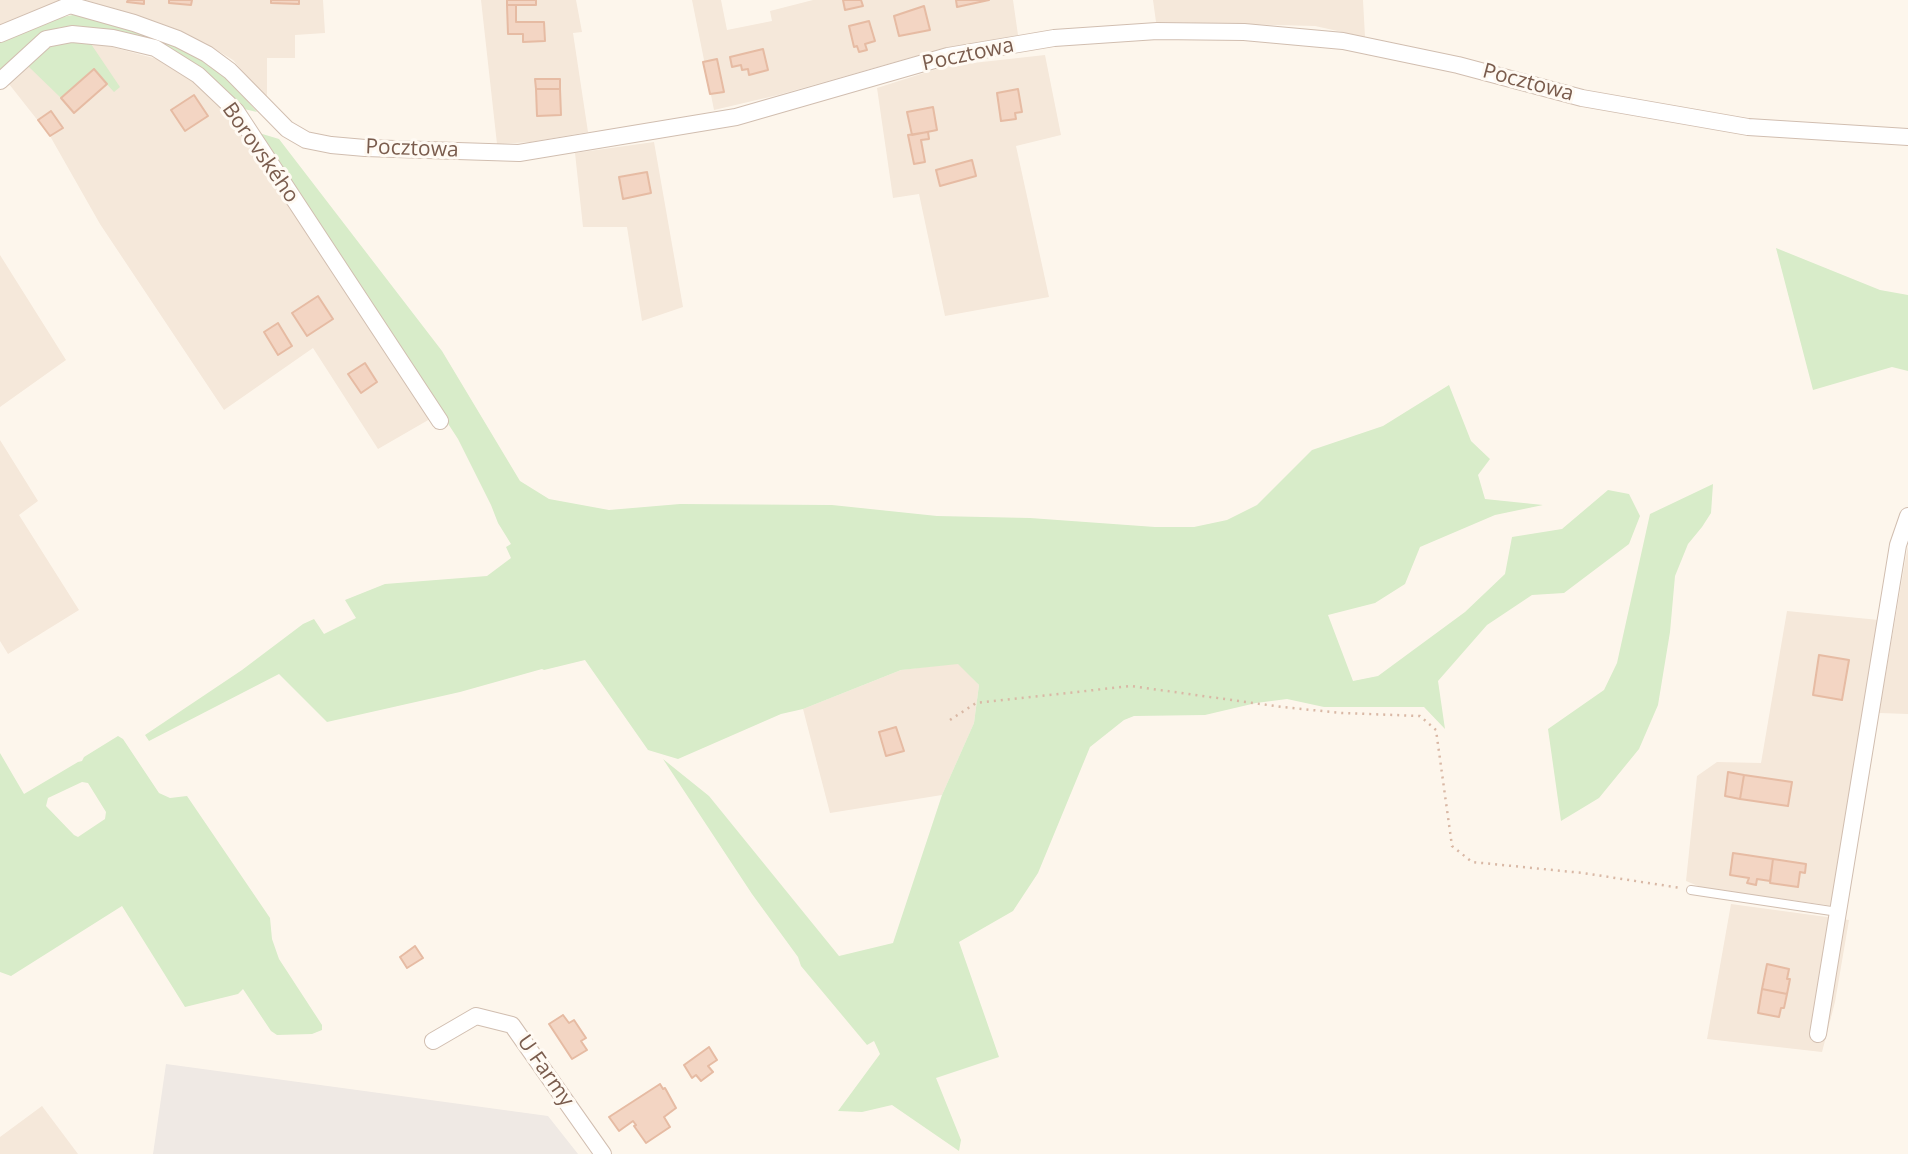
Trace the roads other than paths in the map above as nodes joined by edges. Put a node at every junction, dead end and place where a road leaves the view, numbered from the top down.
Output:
1 (72, 3) edge
2 (0, 34) edge
3 (0, 81) edge
4 (1908, 137) edge
5 (440, 421) dead end
6 (1908, 516) edge
7 (1691, 890) road end
8 (1838, 912) junction
9 (1818, 1034) dead end
10 (433, 1041) dead end
11 (603, 1154) edge

1 - 2 street
1 - 4 street, Pocztowa
3 - 5 street, Borovského
6 - 8 street
7 - 8 lane
8 - 9 street
10 - 11 street, U Farmy

